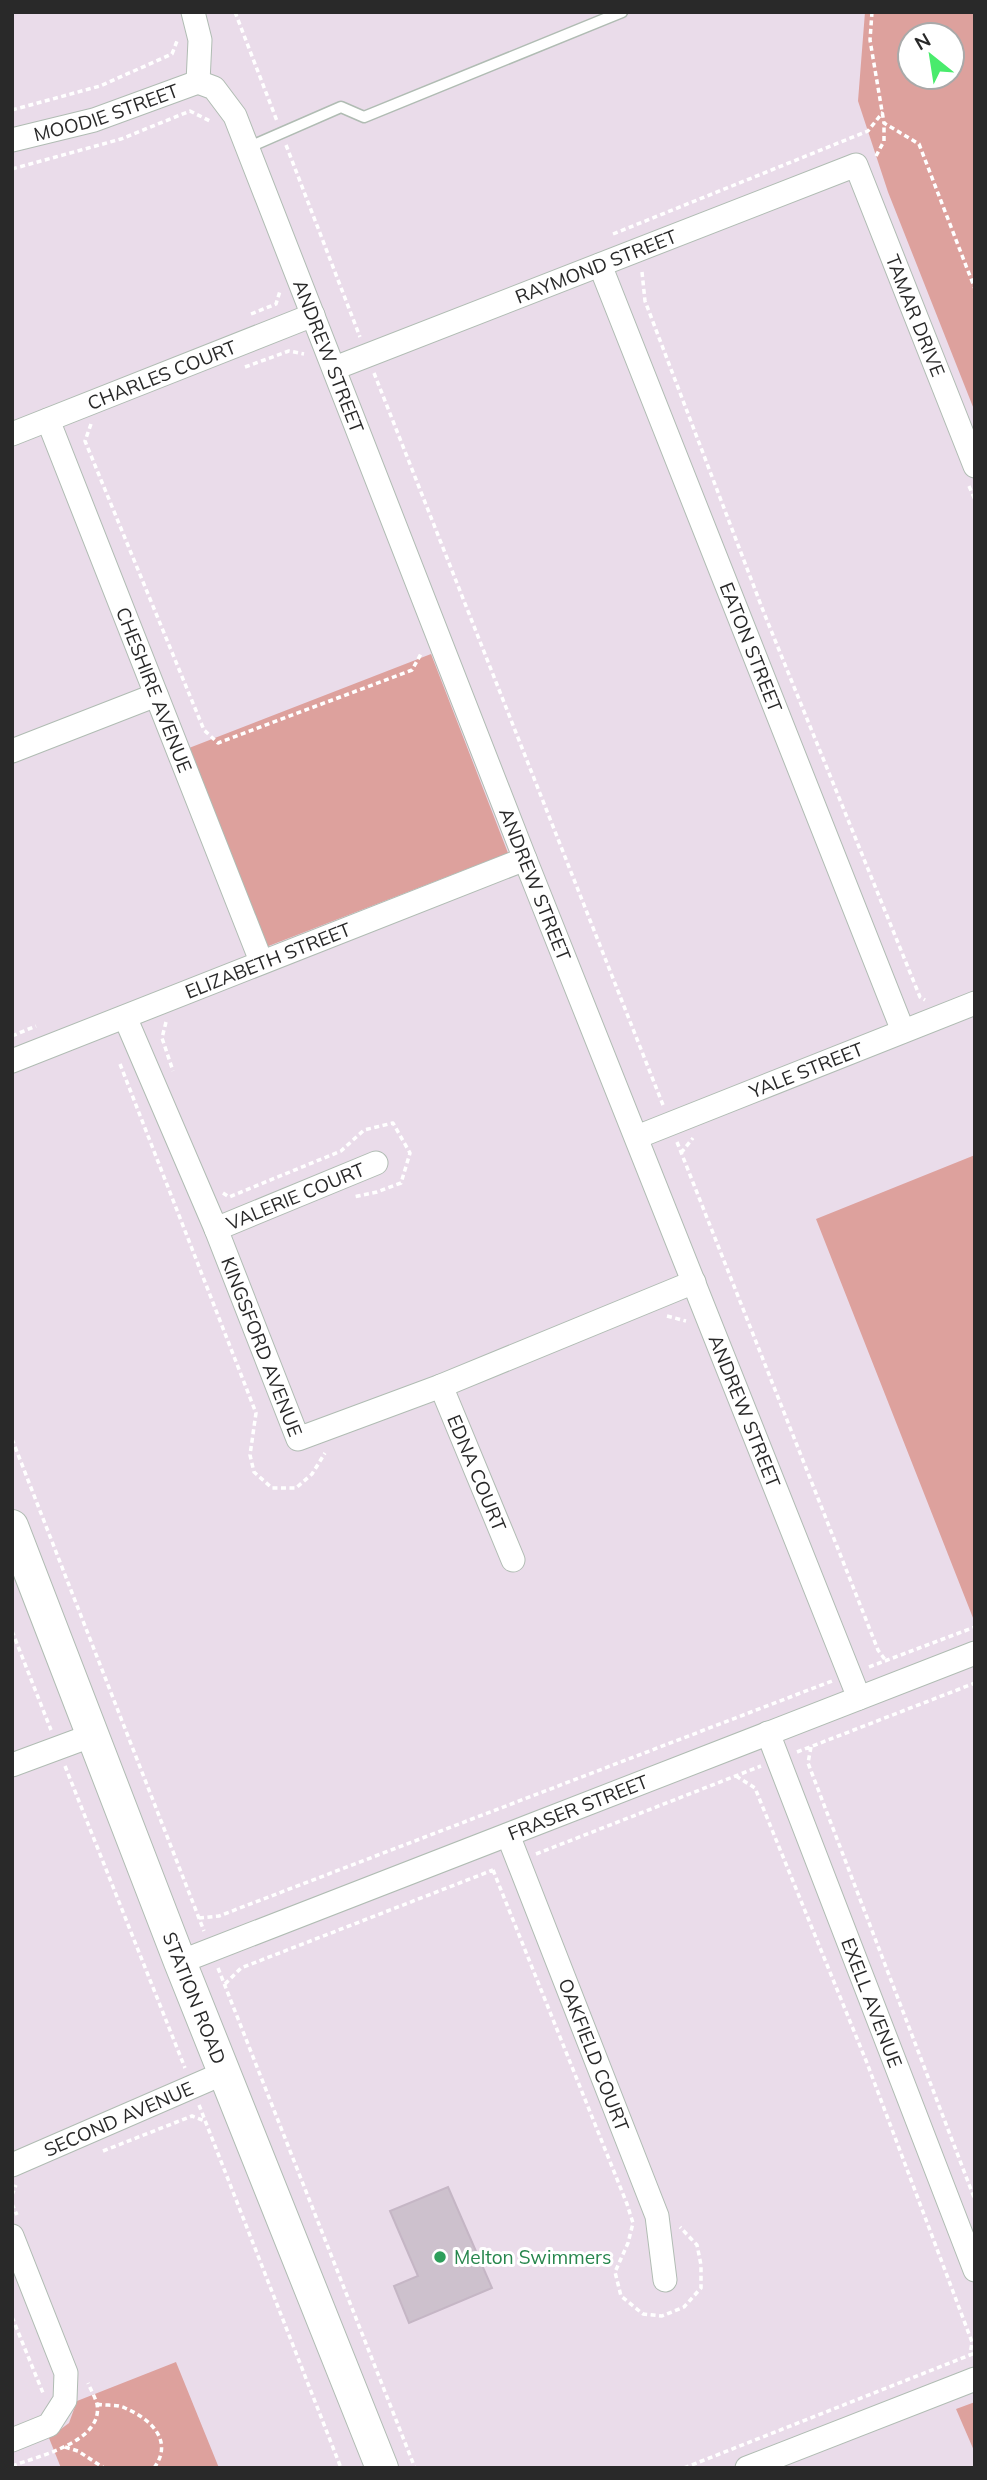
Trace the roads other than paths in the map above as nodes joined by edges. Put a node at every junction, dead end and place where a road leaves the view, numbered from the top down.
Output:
1 (622, 12) edge
2 (197, 14) edge
3 (198, 82) junction
4 (12, 140) edge
5 (247, 148) junction
6 (856, 165) joint
7 (600, 265) junction
8 (313, 315) junction
9 (335, 368) junction
10 (48, 420) junction
11 (12, 434) edge
12 (970, 470) edge
13 (156, 695) junction
14 (12, 751) edge
15 (525, 859) junction
16 (261, 961) junction
17 (975, 1003) edge
18 (129, 1026) junction
19 (903, 1031) junction
20 (12, 1061) edge
21 (637, 1137) junction
22 (376, 1163) dead end
23 (216, 1229) junction
24 (684, 1286) junction
25 (441, 1387) junction
26 (12, 1525) edge
27 (513, 1560) dead end
28 (975, 1653) edge
29 (848, 1702) junction
30 (768, 1733) junction
31 (93, 1735) junction
32 (12, 1765) edge
33 (508, 1835) junction
34 (180, 1962) junction
35 (224, 2073) junction
36 (12, 2165) edge
37 (12, 2236) edge
38 (975, 2270) edge
39 (665, 2280) dead end
40 (975, 2379) edge
41 (12, 2440) edge
42 (382, 2468) edge
43 (747, 2468) edge

1 - 5 lane
2 - 3 street
3 - 4 street, MOODIE STREET
3 - 5 street, ANDREW STREET
5 - 8 street, ANDREW STREET
6 - 7 street, RAYMOND STREET
6 - 12 street, TAMAR DRIVE
7 - 9 street, RAYMOND STREET
7 - 19 street, EATON STREET
8 - 9 street, ANDREW STREET
8 - 10 street, CHARLES COURT
9 - 15 street, ANDREW STREET
10 - 11 street, CHARLES COURT
10 - 13 street, CHESHIRE AVENUE
13 - 14 street
13 - 16 street, CHESHIRE AVENUE
15 - 16 street, ELIZABETH STREET
15 - 21 street, ANDREW STREET
16 - 18 street, ELIZABETH STREET
17 - 19 street, YALE STREET
18 - 20 street, ELIZABETH STREET
18 - 23 street, KINGSFORD AVENUE
19 - 21 street, YALE STREET
21 - 24 street, ANDREW STREET
22 - 23 street, VALERIE COURT
23 - 25 street, KINGSFORD AVENUE
24 - 25 street, KINGSFORD AVENUE
24 - 29 street, ANDREW STREET
25 - 27 street, EDNA COURT
26 - 31 street, STATION ROAD
28 - 29 street, FRASER STREET
29 - 30 street, FRASER STREET
30 - 33 street, FRASER STREET
30 - 38 street, EXELL AVENUE
31 - 32 street
31 - 34 street, STATION ROAD
33 - 34 street, FRASER STREET
33 - 39 street, OAKFIELD COURT
34 - 35 street, STATION ROAD
35 - 36 street, SECOND AVENUE
35 - 42 street, STATION ROAD
37 - 41 street
40 - 43 street

